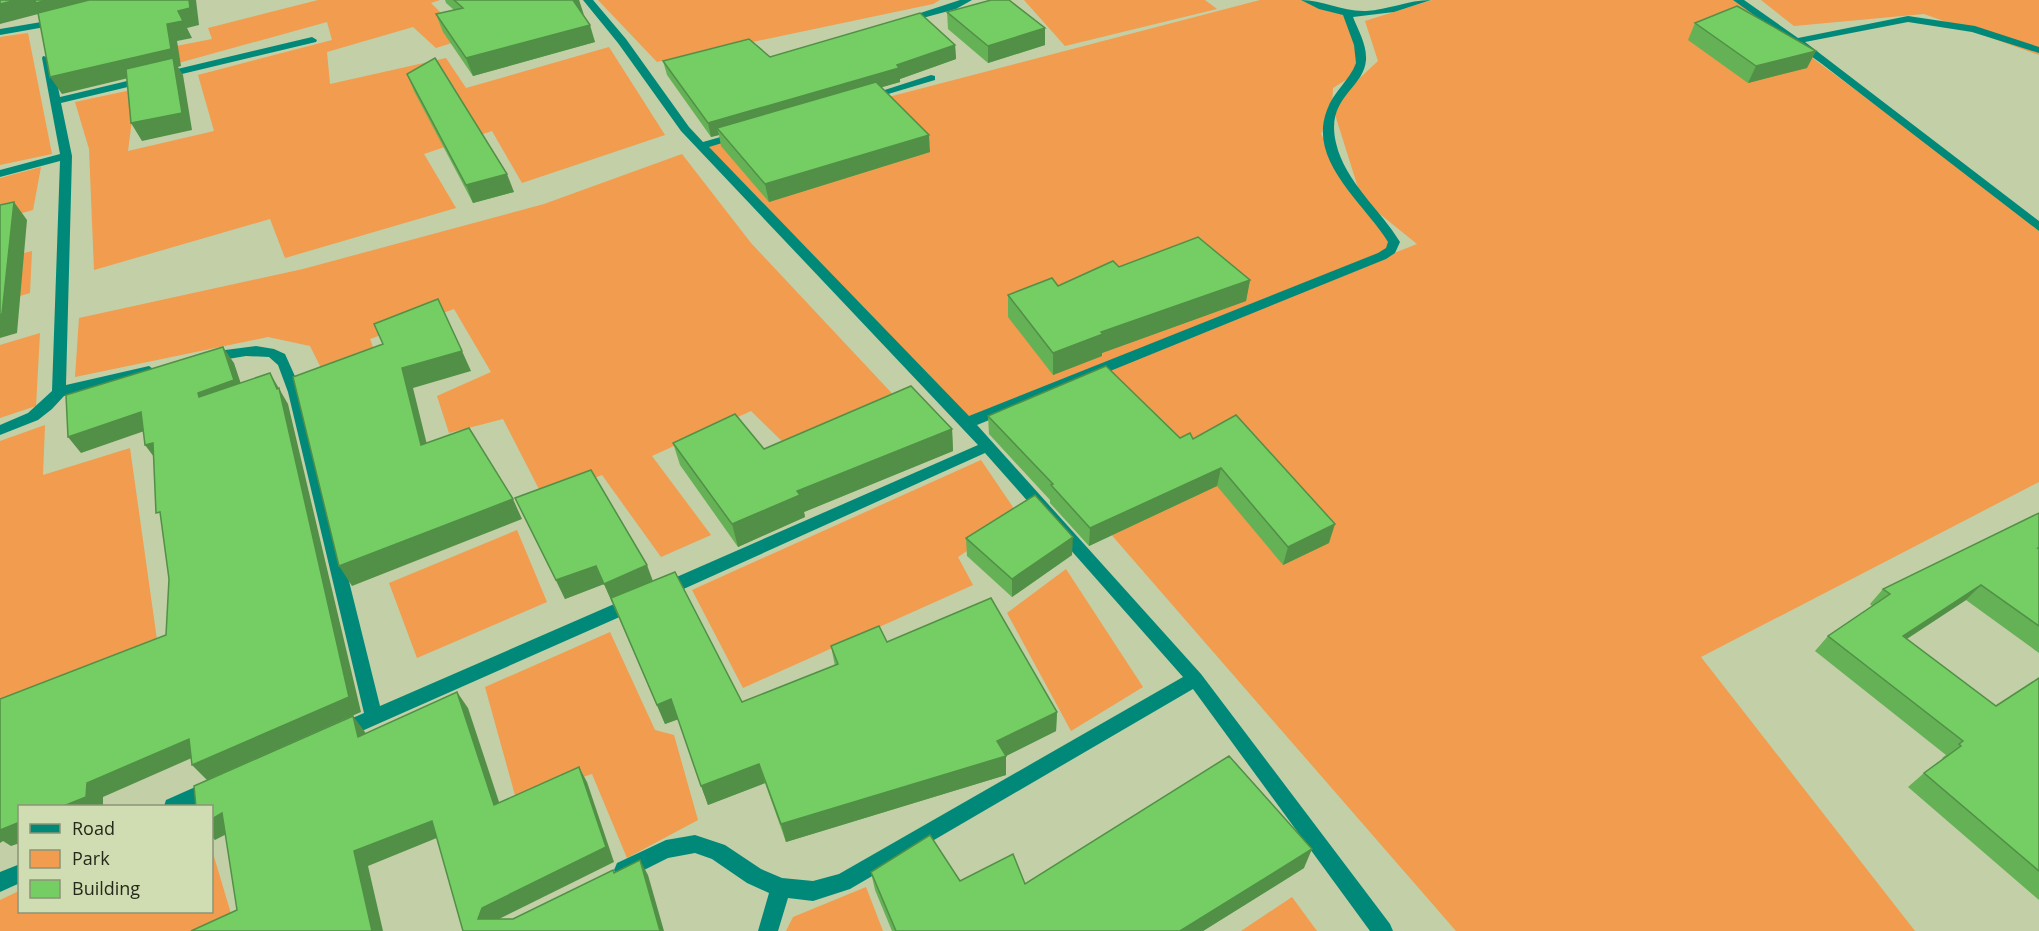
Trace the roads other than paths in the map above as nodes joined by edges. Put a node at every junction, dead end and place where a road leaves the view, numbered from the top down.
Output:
1 (588, 0) edge
2 (967, 0) edge
3 (1306, 0) edge
4 (1426, 0) edge
5 (1738, 0) edge
6 (1347, 14) junction
7 (74, 18) edge
8 (890, 24) edge
9 (0, 32) edge
10 (43, 37) junction
11 (312, 40) dead end
12 (1797, 41) junction
13 (2039, 50) edge
14 (931, 78) dead end
15 (862, 99) edge
16 (56, 101) junction
17 (747, 133) edge
18 (701, 146) junction
19 (66, 156) junction
20 (0, 174) edge
21 (2039, 227) edge
22 (196, 360) edge
23 (162, 368) edge
24 (59, 392) junction
25 (966, 423) junction
26 (0, 430) edge
27 (988, 446) junction
28 (1195, 679) junction
29 (374, 717) junction
30 (321, 741) edge
31 (226, 783) edge
32 (177, 805) edge
33 (18, 874) edge
34 (604, 880) edge
35 (0, 882) edge
36 (781, 888) junction
37 (768, 931) edge
38 (1383, 931) edge

1 - 18 street
2 - 8 street
3 - 6 street
4 - 6 street
5 - 12 street
6 - 25 street
7 - 10 street
9 - 10 street
10 - 16 street
11 - 16 street
12 - 13 street
12 - 21 street
14 - 15 street
16 - 19 street
17 - 18 street
18 - 25 street
19 - 20 street
19 - 24 street
22 - 29 street
23 - 24 street
24 - 26 street
25 - 27 street
27 - 28 street
27 - 29 street
28 - 36 street
28 - 38 street
29 - 30 street
31 - 32 street
33 - 35 street
34 - 36 street
36 - 37 street

